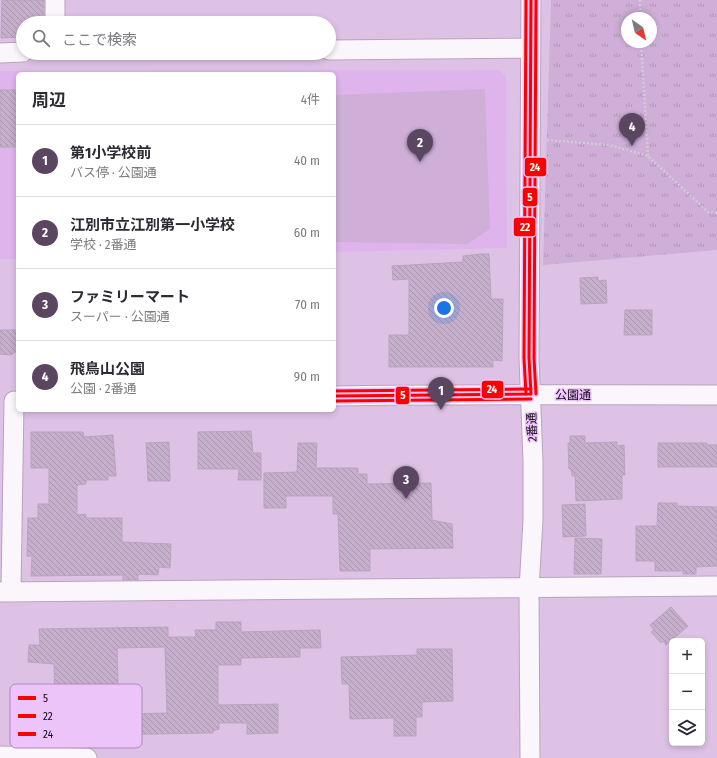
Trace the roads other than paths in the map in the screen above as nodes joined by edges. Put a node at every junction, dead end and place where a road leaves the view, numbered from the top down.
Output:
1 (55, 0) edge
2 (530, 0) edge
3 (55, 16) edge
4 (530, 48) junction
5 (336, 50) edge
6 (0, 52) edge
7 (16, 52) edge
8 (531, 394) junction
9 (717, 394) edge
10 (336, 396) edge
11 (11, 401) edge
12 (717, 586) edge
13 (529, 589) junction
14 (5, 592) edge
15 (0, 756) edge
16 (87, 758) edge
17 (530, 758) edge

1 - 3 street
2 - 4 street, 2番通
4 - 5 street
4 - 8 street, 2番通
6 - 7 street
8 - 9 street, 公園通
8 - 10 street, 公園通
8 - 13 street, 2番通
11 - 14 street
12 - 13 street
13 - 14 street
13 - 17 street, 2番通
15 - 16 street

